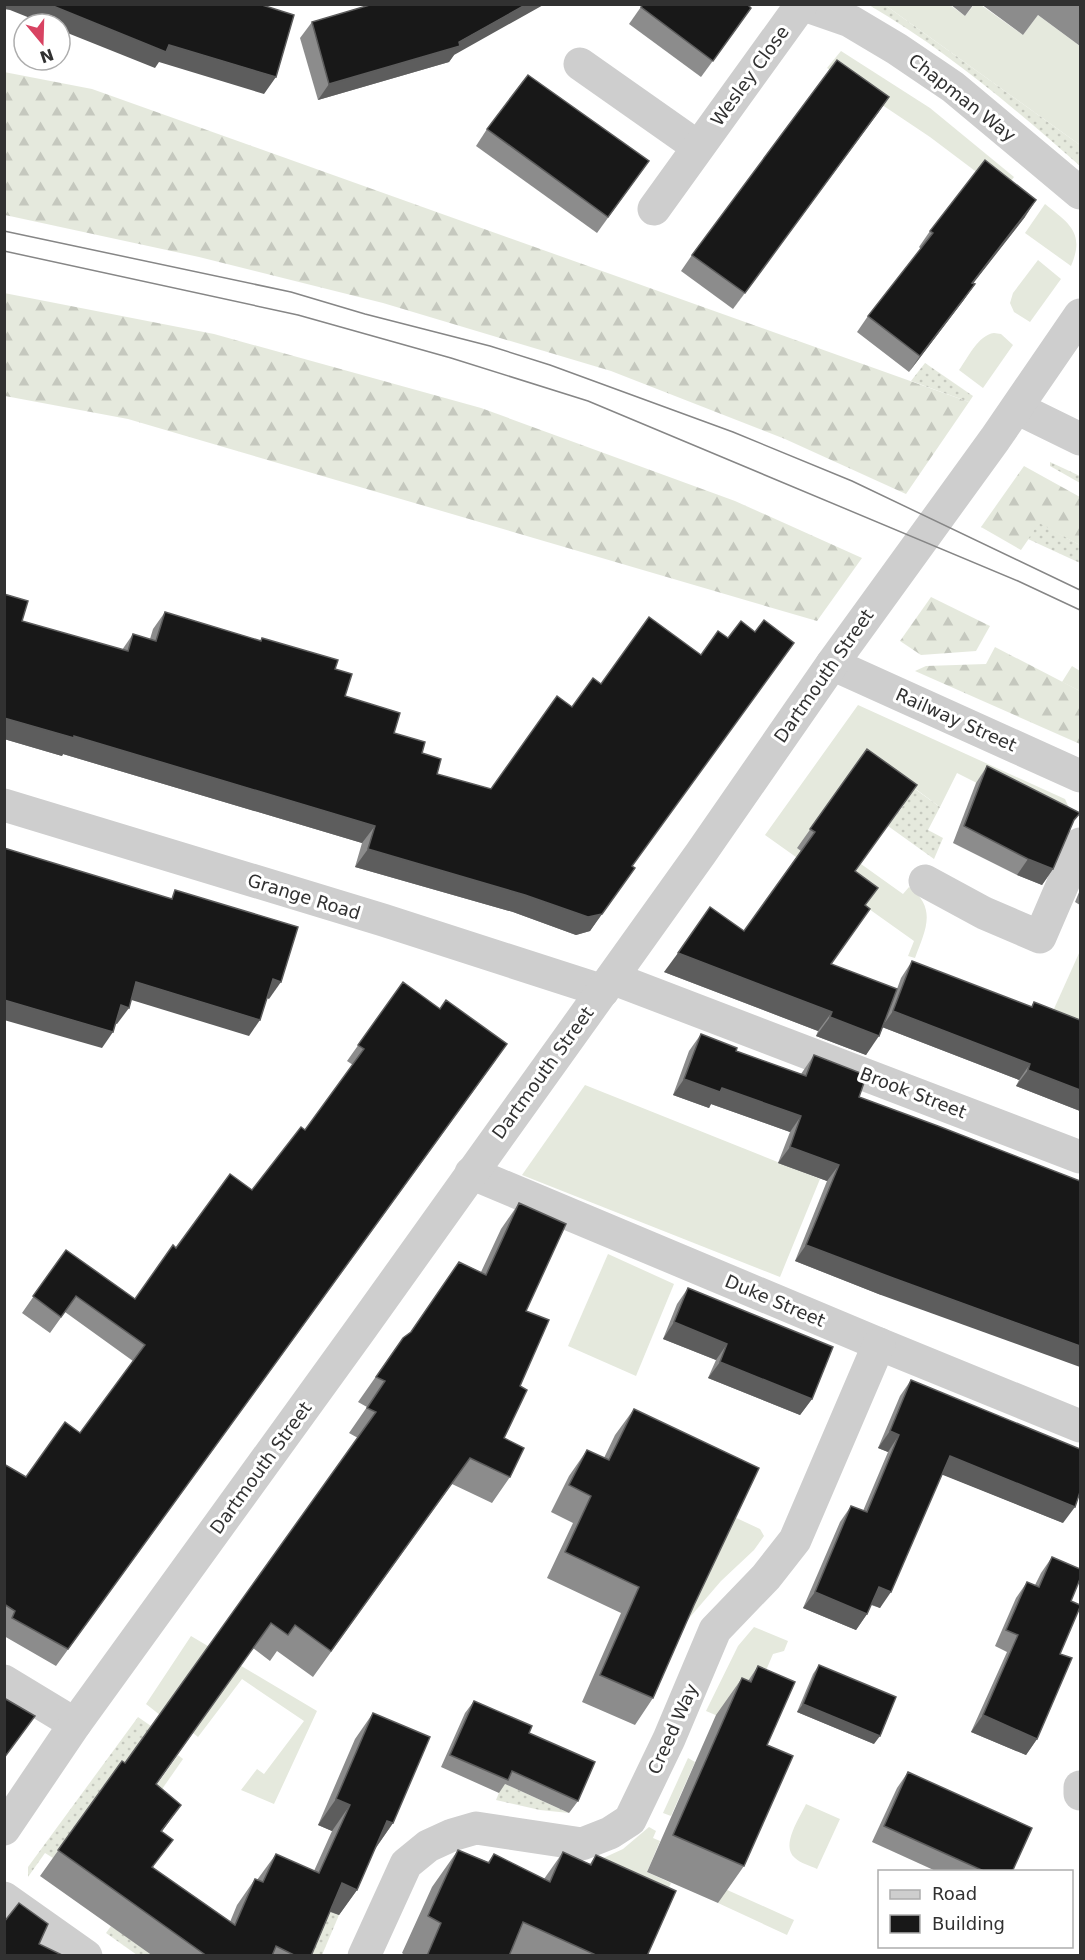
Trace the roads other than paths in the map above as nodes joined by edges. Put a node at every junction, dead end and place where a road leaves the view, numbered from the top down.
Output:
1 (801, 5) edge
2 (580, 64) dead end
3 (698, 147) junction
4 (1080, 193) edge
5 (654, 209) dead end
6 (1080, 315) edge
7 (1017, 408) junction
8 (1080, 439) edge
9 (831, 664) junction
10 (1080, 776) edge
11 (4, 805) edge
12 (1080, 844) edge
13 (925, 881) dead end
14 (607, 984) junction
15 (1080, 1157) edge
16 (471, 1173) junction
17 (879, 1344) junction
18 (1080, 1426) edge
19 (4, 1681) edge
20 (75, 1724) junction
21 (1080, 1786) edge
22 (1080, 1794) edge
23 (4, 1829) edge
24 (4, 1898) edge
25 (86, 1956) edge
26 (364, 1956) edge

1 - 3 street, Wesley Close
1 - 4 street, Chapman Way
2 - 3 street
3 - 5 street, Wesley Close
6 - 7 street, Dartmouth Street
7 - 8 street
7 - 9 street, Dartmouth Street
9 - 10 street, Railway Street
9 - 14 street, Dartmouth Street
11 - 14 street, Grange Road
12 - 13 street
14 - 15 street, Brook Street
14 - 16 street, Dartmouth Street
16 - 17 street, Duke Street
16 - 20 street, Dartmouth Street
17 - 18 street, Duke Street
17 - 26 street, Creed Way
19 - 20 street
20 - 23 street, Dartmouth Street
21 - 22 street
24 - 25 street

